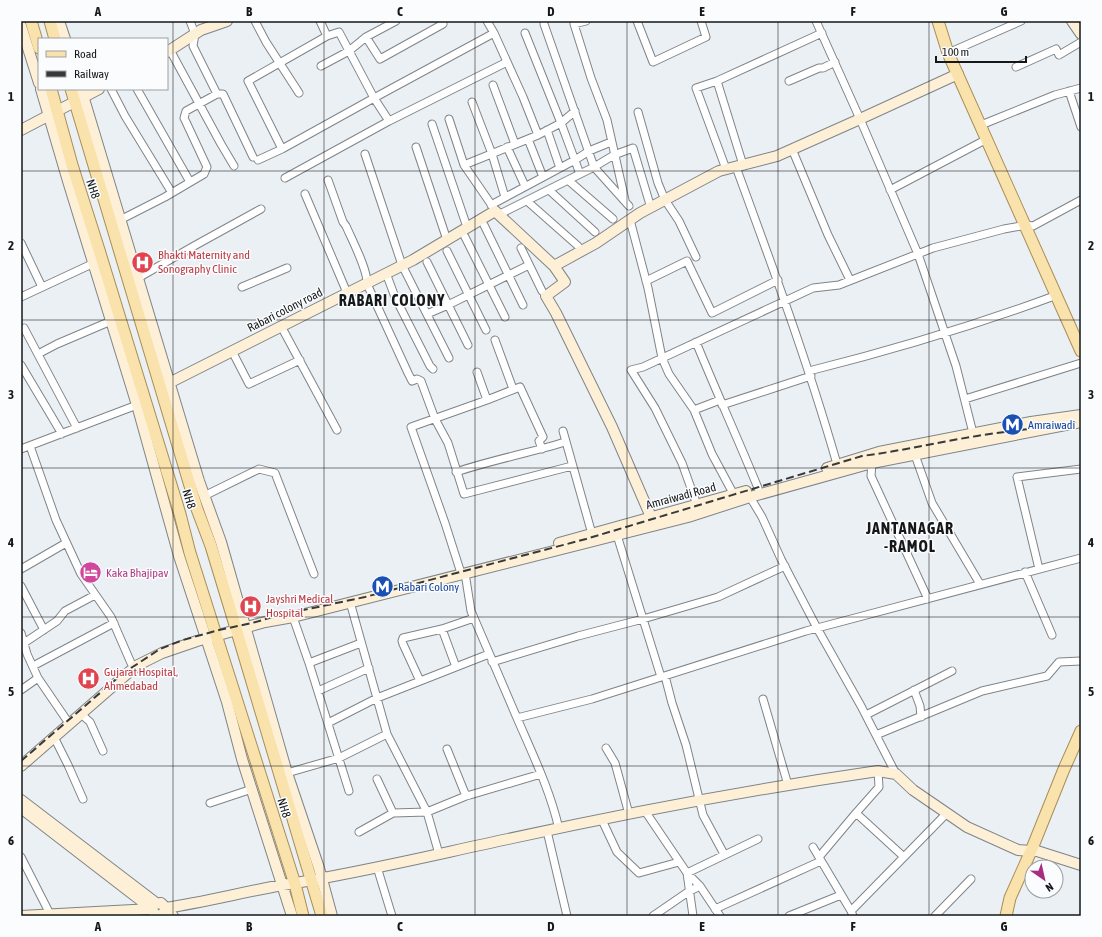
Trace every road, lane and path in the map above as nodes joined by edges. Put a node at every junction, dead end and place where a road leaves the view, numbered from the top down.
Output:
1 (31, 21) edge
2 (50, 21) edge
3 (59, 21) edge
4 (190, 21) edge
5 (227, 21) edge
6 (255, 21) edge
7 (320, 21) edge
8 (396, 21) edge
9 (441, 21) edge
10 (487, 21) edge
11 (586, 21) edge
12 (637, 21) edge
13 (700, 21) edge
14 (816, 21) edge
15 (938, 21) edge
16 (944, 21) edge
17 (1021, 21) edge
18 (1072, 21) edge
19 (544, 24) dead end
20 (21, 26) edge
21 (494, 33) junction
22 (525, 33) dead end
23 (822, 33) junction
24 (195, 34) junction
25 (1081, 34) edge
26 (327, 36) junction
27 (366, 37) junction
28 (55, 38) edge
29 (65, 38) edge
30 (1081, 42) edge
31 (38, 45) edge
32 (169, 51) edge
33 (349, 51) junction
34 (951, 52) junction
35 (280, 62) junction
36 (507, 62) junction
37 (835, 62) junction
38 (321, 66) dead end
39 (1016, 67) dead end
40 (958, 74) junction
41 (38, 80) edge
42 (716, 81) junction
43 (789, 81) dead end
44 (493, 85) dead end
45 (1081, 88) edge
46 (42, 90) edge
47 (51, 90) edge
48 (96, 90) edge
49 (112, 90) edge
50 (138, 90) edge
51 (1069, 91) junction
52 (299, 93) dead end
53 (217, 94) junction
54 (80, 96) edge
55 (374, 98) junction
56 (472, 102) dead end
57 (200, 103) junction
58 (575, 111) junction
59 (638, 112) dead end
60 (53, 113) junction
61 (449, 119) dead end
62 (860, 119) junction
63 (389, 122) junction
64 (561, 123) junction
65 (986, 123) junction
66 (432, 124) dead end
67 (1081, 127) edge
68 (21, 130) edge
69 (547, 130) junction
70 (538, 135) junction
71 (528, 139) junction
72 (987, 139) junction
73 (611, 142) junction
74 (515, 144) junction
75 (416, 147) dead end
76 (507, 147) junction
77 (282, 149) junction
78 (792, 149) junction
79 (589, 151) junction
80 (364, 154) dead end
81 (492, 154) junction
82 (614, 155) junction
83 (575, 160) junction
84 (464, 165) junction
85 (234, 166) dead end
86 (740, 166) junction
87 (594, 167) junction
88 (560, 168) junction
89 (726, 169) junction
90 (580, 174) junction
91 (543, 177) junction
92 (285, 178) dead end
93 (328, 180) dead end
94 (568, 180) junction
95 (190, 182) junction
96 (526, 186) junction
97 (549, 190) junction
98 (890, 190) junction
99 (172, 193) junction
100 (305, 194) dead end
101 (505, 197) junction
102 (666, 200) junction
103 (526, 201) junction
104 (1080, 202) edge
105 (651, 208) junction
106 (262, 210) dead end
107 (495, 210) junction
108 (613, 219) dead end
109 (120, 220) junction
110 (630, 220) junction
111 (484, 226) dead end
112 (1029, 226) junction
113 (466, 232) junction
114 (595, 232) dead end
115 (447, 240) junction
116 (21, 243) edge
117 (578, 246) dead end
118 (521, 248) dead end
119 (447, 251) dead end
120 (918, 254) junction
121 (696, 257) dead end
122 (427, 262) dead end
123 (94, 263) junction
124 (402, 265) junction
125 (529, 265) junction
126 (554, 266) junction
127 (287, 268) dead end
128 (386, 273) junction
129 (508, 275) junction
130 (138, 278) junction
131 (778, 280) junction
132 (850, 280) junction
133 (646, 281) junction
134 (367, 284) junction
135 (489, 285) junction
136 (42, 287) junction
137 (242, 287) dead end
138 (542, 291) dead end
139 (346, 294) junction
140 (468, 295) junction
141 (1057, 295) junction
142 (21, 297) edge
143 (785, 301) junction
144 (448, 305) junction
145 (523, 305) dead end
146 (427, 314) junction
147 (504, 317) dead end
148 (111, 321) junction
149 (281, 326) junction
150 (24, 328) dead end
151 (486, 330) dead end
152 (945, 332) junction
153 (1081, 335) edge
154 (495, 340) dead end
155 (696, 342) junction
156 (468, 345) dead end
157 (232, 351) junction
158 (1081, 351) edge
159 (38, 354) junction
160 (449, 358) dead end
161 (662, 358) junction
162 (300, 360) junction
163 (1081, 363) edge
164 (21, 365) edge
165 (433, 369) dead end
166 (477, 372) dead end
167 (810, 374) junction
168 (169, 383) junction
169 (513, 389) junction
170 (965, 399) junction
171 (487, 400) junction
172 (721, 403) junction
173 (137, 405) junction
174 (694, 410) junction
175 (1081, 415) edge
176 (435, 419) junction
177 (1081, 422) edge
178 (77, 428) junction
179 (337, 430) dead end
180 (562, 432) dead end
181 (973, 433) junction
182 (62, 434) junction
183 (565, 442) junction
184 (30, 446) junction
185 (21, 449) edge
186 (542, 449) junction
187 (915, 455) junction
188 (872, 463) junction
189 (837, 464) junction
190 (572, 466) junction
191 (1081, 469) edge
192 (456, 472) junction
193 (758, 488) junction
194 (734, 495) junction
195 (204, 496) junction
196 (750, 497) junction
197 (696, 505) junction
198 (652, 517) junction
199 (616, 531) junction
200 (592, 534) junction
201 (66, 543) junction
202 (1081, 558) edge
203 (785, 566) junction
204 (21, 569) edge
205 (1038, 569) junction
206 (463, 571) junction
207 (1025, 572) junction
208 (314, 574) dead end
209 (980, 584) junction
210 (21, 586) edge
211 (95, 595) junction
212 (928, 598) junction
213 (350, 602) junction
214 (291, 614) junction
215 (474, 618) junction
216 (643, 619) junction
217 (114, 623) junction
218 (239, 624) junction
219 (816, 628) junction
220 (44, 630) junction
221 (442, 630) junction
222 (21, 633) edge
223 (210, 635) junction
224 (1052, 635) dead end
225 (361, 643) junction
226 (22, 645) edge
227 (489, 654) junction
228 (1081, 661) edge
229 (492, 662) junction
230 (131, 663) junction
231 (309, 663) junction
232 (33, 666) junction
233 (456, 667) junction
234 (369, 668) junction
235 (952, 671) dead end
236 (663, 676) junction
237 (38, 678) junction
238 (420, 681) junction
239 (21, 690) edge
240 (914, 690) junction
241 (318, 691) junction
242 (377, 698) junction
243 (763, 699) dead end
244 (81, 714) junction
245 (866, 715) junction
246 (921, 717) junction
247 (517, 718) junction
248 (66, 719) junction
249 (328, 723) junction
250 (1081, 731) edge
251 (387, 734) junction
252 (876, 735) junction
253 (54, 738) junction
254 (1081, 741) edge
255 (606, 748) dead end
256 (446, 749) dead end
257 (103, 751) dead end
258 (339, 758) junction
259 (21, 759) edge
260 (21, 766) edge
261 (878, 772) junction
262 (287, 773) junction
263 (541, 774) junction
264 (896, 774) junction
265 (377, 779) dead end
266 (788, 785) junction
267 (252, 789) junction
268 (349, 791) dead end
269 (466, 796) junction
270 (83, 799) dead end
271 (21, 800) edge
272 (699, 800) junction
273 (210, 803) dead end
274 (21, 808) edge
275 (645, 811) junction
276 (427, 812) junction
277 (393, 813) junction
278 (856, 813) junction
279 (947, 813) junction
280 (629, 814) junction
281 (602, 820) junction
282 (559, 828) junction
283 (546, 831) junction
284 (359, 832) dead end
285 (758, 838) dead end
286 (813, 847) dead end
287 (1034, 851) junction
288 (439, 854) junction
289 (724, 854) junction
290 (21, 857) edge
291 (904, 857) junction
292 (820, 859) junction
293 (679, 862) junction
294 (1081, 864) edge
295 (377, 867) junction
296 (687, 873) junction
297 (971, 878) dead end
298 (317, 880) junction
299 (295, 884) junction
300 (283, 885) junction
301 (700, 886) junction
302 (688, 892) junction
303 (841, 895) junction
304 (715, 909) junction
305 (161, 911) edge
306 (111, 913) edge
307 (852, 913) edge
308 (50, 914) junction
309 (21, 916) edge
310 (292, 916) edge
311 (304, 916) edge
312 (322, 916) edge
313 (332, 916) edge
314 (392, 916) edge
315 (567, 916) edge
316 (653, 916) edge
317 (693, 916) edge
318 (720, 916) edge
319 (789, 916) edge
320 (935, 916) edge
321 (1006, 916) edge
322 (1011, 916) edge

1 - 31 main road
2 - 28 main road
3 - 29 street
4 - 24 street
5 - 24 street
6 - 35 street
7 - 26 street
8 - 27 street
9 - 27 street
10 - 21 street
11 - 73 street
12 - 13 street
14 - 23 street
15 - 34 main road
16 - 34 main road
17 - 34 street
18 - 25 street
19 - 58 street
20 - 41 street
21 - 36 street
21 - 55 street
22 - 64 street
23 - 37 street
23 - 42 street
24 - 32 street
24 - 53 street
26 - 33 street
26 - 35 street
27 - 33 street
30 - 39 street
32 - 57 street
33 - 38 street
33 - 55 street
34 - 40 main road
34 - 65 main road
35 - 52 street
35 - 77 street
36 - 63 street
36 - 70 street
37 - 43 street
37 - 62 street
40 - 62 street
40 - 72 main road
42 - 86 street
42 - 89 street
44 - 74 street
45 - 51 street
46 - 60 street
47 - 60 main road, NH8
48 - 54 street
49 - 99 street
50 - 95 street
51 - 65 street
51 - 67 street
53 - 57 street
53 - 77 street
54 - 60 street
54 - 109 street
54 - 218 main road, NH8
55 - 63 street
55 - 77 street
56 - 81 street
57 - 85 street
57 - 95 street
58 - 64 street
58 - 79 street
59 - 102 street
60 - 68 street
60 - 123 street
60 - 223 main road, NH8
61 - 84 street
62 - 78 street
62 - 98 street
63 - 92 street
64 - 69 street
64 - 83 street
65 - 112 main road
66 - 113 street
69 - 70 street
69 - 88 street
70 - 71 street
71 - 74 street
71 - 91 street
72 - 98 street
72 - 112 main road
73 - 79 street
73 - 82 street
74 - 76 street
75 - 115 street
76 - 81 street
76 - 96 street
78 - 86 street
78 - 132 street
79 - 83 street
79 - 87 street
80 - 124 street
81 - 84 street
81 - 101 street
82 - 87 street
82 - 87 street
82 - 105 street
83 - 88 street
83 - 90 street
84 - 107 street
86 - 89 street
86 - 131 street
87 - 90 street
88 - 91 street
89 - 102 street
90 - 94 street
91 - 96 street
93 - 134 street
94 - 97 street
94 - 108 street
95 - 99 street
96 - 101 street
97 - 103 street
97 - 114 street
98 - 120 street
99 - 109 street
100 - 139 street
101 - 107 street
102 - 105 street
102 - 121 street
103 - 107 street
103 - 117 street
104 - 112 street
105 - 110 street
106 - 130 street
107 - 113 street, Rabari colony road
107 - 126 street
109 - 130 street
110 - 126 street
110 - 133 street
111 - 129 street
112 - 120 street
112 - 141 main road
112 - 153 main road
113 - 115 street, Rabari colony road
113 - 135 street
115 - 124 street, Rabari colony road
116 - 136 street
118 - 125 street
119 - 140 street
120 - 132 street
120 - 152 street
122 - 144 street
123 - 136 street
123 - 148 street
124 - 128 street, Rabari colony road
124 - 146 street
125 - 129 street
125 - 138 street
126 - 198 street
127 - 137 street
128 - 134 street, Rabari colony road
128 - 165 street
129 - 135 street
129 - 145 street
130 - 168 street
131 - 133 street
131 - 143 street
132 - 143 street
133 - 161 street
134 - 139 street, Rabari colony road
134 - 176 street
135 - 140 street
135 - 147 street
136 - 142 street
139 - 149 street, Rabari colony road
140 - 144 street
140 - 151 street
141 - 152 street
141 - 158 main road
143 - 155 street
143 - 167 street
144 - 146 street
144 - 156 street
146 - 160 street
148 - 159 street
148 - 173 street
149 - 157 street, Rabari colony road
149 - 162 street
150 - 159 street
152 - 167 street
152 - 170 street
154 - 169 street
155 - 161 street
155 - 172 street
157 - 162 street
157 - 168 street, Rabari colony road
159 - 178 street
161 - 174 street
161 - 197 street
162 - 179 street
163 - 170 street
164 - 182 street
166 - 171 street
167 - 172 street
167 - 189 street
168 - 195 street
169 - 171 street
169 - 186 street
170 - 181 street
171 - 176 street
172 - 174 street
172 - 193 street
173 - 178 street
173 - 223 street
174 - 194 street
175 - 181 street, Amraiwadi Road
176 - 192 street
176 - 206 street
177 - 187 street
178 - 182 street
180 - 183 street
181 - 189 street, Amraiwadi Road
182 - 184 street
183 - 186 street
183 - 190 street
184 - 185 street
184 - 201 street
186 - 192 street
187 - 188 street
187 - 209 street
188 - 196 street
188 - 212 street
189 - 193 street, Amraiwadi Road
190 - 192 street
190 - 200 street
191 - 205 street
193 - 194 street, Amraiwadi Road
194 - 197 street, Amraiwadi Road
195 - 208 street
195 - 218 street
196 - 199 street
196 - 203 street
197 - 198 street, Amraiwadi Road
198 - 199 street, Amraiwadi Road
199 - 200 street, Amraiwadi Road
199 - 206 street
199 - 216 street
200 - 206 street, Amraiwadi Road
201 - 204 street
201 - 211 street
202 - 205 street
203 - 216 street
203 - 219 street
205 - 207 street
206 - 213 street
206 - 214 street, Amraiwadi Road
206 - 215 street
207 - 209 street
207 - 224 street
209 - 212 street
210 - 220 street
211 - 217 street
211 - 220 street
212 - 219 street
213 - 214 street
213 - 225 street
214 - 218 street
214 - 231 street
215 - 221 street
215 - 227 street
216 - 229 street
216 - 236 street
217 - 230 street
217 - 232 street
218 - 223 street
218 - 262 street
218 - 298 main road, NH8
219 - 236 street
219 - 245 street
220 - 226 street
221 - 233 street
221 - 238 street
222 - 226 street
223 - 230 street
223 - 244 street
223 - 267 street
223 - 299 main road, NH8
225 - 231 street
225 - 234 street
226 - 232 street
227 - 229 street
227 - 233 street
228 - 246 street
229 - 247 street
230 - 248 street
231 - 241 street
232 - 237 street
233 - 238 street
234 - 241 street
234 - 242 street
235 - 240 street
236 - 247 street
236 - 272 street
237 - 239 street
237 - 248 street
238 - 242 street
240 - 245 street
240 - 246 street
241 - 249 street
242 - 249 street
242 - 251 street
243 - 266 street
244 - 253 street
244 - 257 street
245 - 252 street
246 - 252 street
247 - 263 street
248 - 259 street
249 - 258 street
250 - 287 main road
251 - 258 street
251 - 276 street
252 - 264 street
253 - 260 street
253 - 270 street
254 - 287 main road
255 - 280 street
256 - 269 street
258 - 262 street
258 - 268 street
261 - 264 street
261 - 266 street
261 - 278 street
262 - 298 street
263 - 269 street
263 - 282 street
264 - 279 street
265 - 277 street
266 - 272 street
267 - 273 street
267 - 300 street
269 - 276 street
271 - 305 street
272 - 275 street
272 - 289 street
274 - 305 street
275 - 280 street
275 - 293 street
276 - 277 street
276 - 288 street
277 - 284 street
278 - 291 street
278 - 292 street
279 - 287 street
279 - 291 street
280 - 281 street
281 - 282 street
281 - 293 street
282 - 283 street
283 - 288 street
283 - 315 street
285 - 289 street
286 - 292 street
287 - 294 street
287 - 321 main road
287 - 322 main road
288 - 295 street
289 - 296 street
290 - 308 street
291 - 307 street
292 - 303 street
292 - 304 street
293 - 296 street
295 - 298 street
295 - 314 street
296 - 301 street
296 - 302 street
297 - 320 street
298 - 299 street
298 - 312 main road, NH8
298 - 313 street
299 - 300 street
299 - 311 main road, NH8
300 - 305 street
300 - 310 street
301 - 302 street
301 - 304 street
302 - 316 street
302 - 317 street
303 - 307 street
303 - 319 street
304 - 318 street
305 - 306 street
306 - 308 street
308 - 309 street

